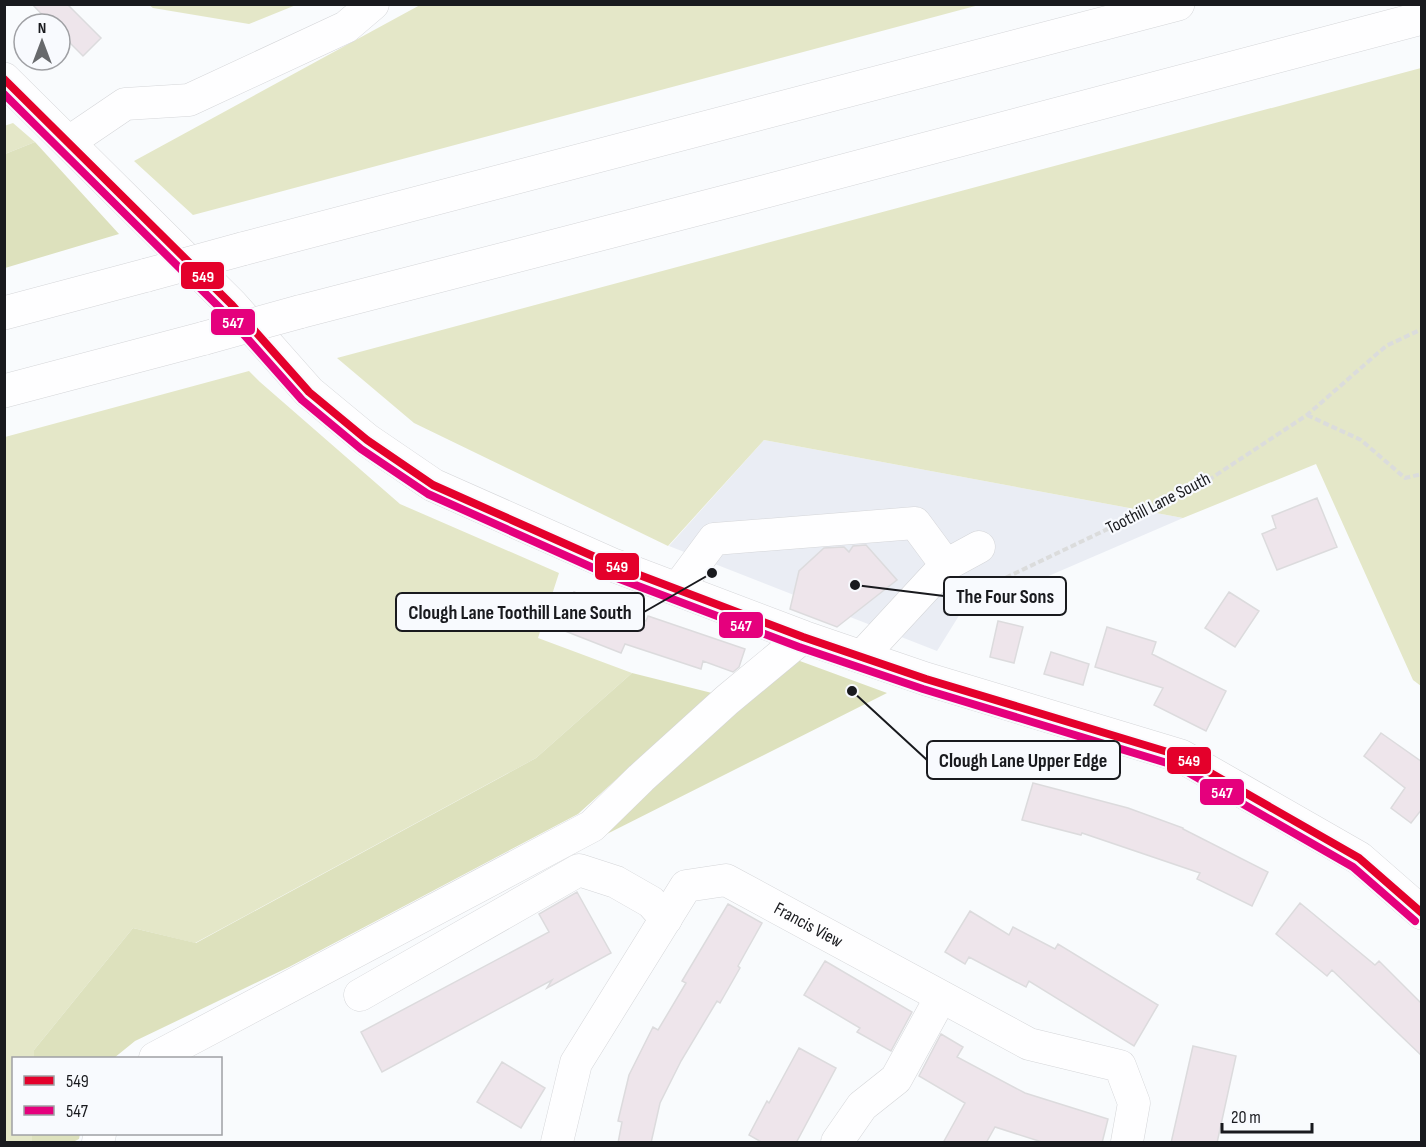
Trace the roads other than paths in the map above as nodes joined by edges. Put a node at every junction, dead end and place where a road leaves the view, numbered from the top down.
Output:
1 (373, 4) edge
2 (1178, 4) edge
3 (1422, 18) edge
4 (4, 79) edge
5 (69, 142) junction
6 (4, 312) edge
7 (4, 391) edge
8 (979, 547) dead end
9 (946, 565) junction
10 (677, 589) junction
11 (803, 637) junction
12 (861, 657) junction
13 (1422, 913) edge
14 (666, 919) junction
15 (360, 995) dead end
16 (941, 997) junction
17 (159, 1057) edge
18 (556, 1143) edge
19 (837, 1143) edge
20 (1128, 1143) edge

1 - 5 street
2 - 6 main road, bridge
3 - 7 main road, bridge
4 - 5 main road
5 - 10 main road
8 - 9 street
9 - 10 street
9 - 12 street
10 - 11 main road
11 - 12 main road
11 - 17 street
12 - 13 main road
14 - 15 street
14 - 16 street, Francis View
14 - 18 street, Francis View
16 - 19 street
16 - 20 street, Francis View

